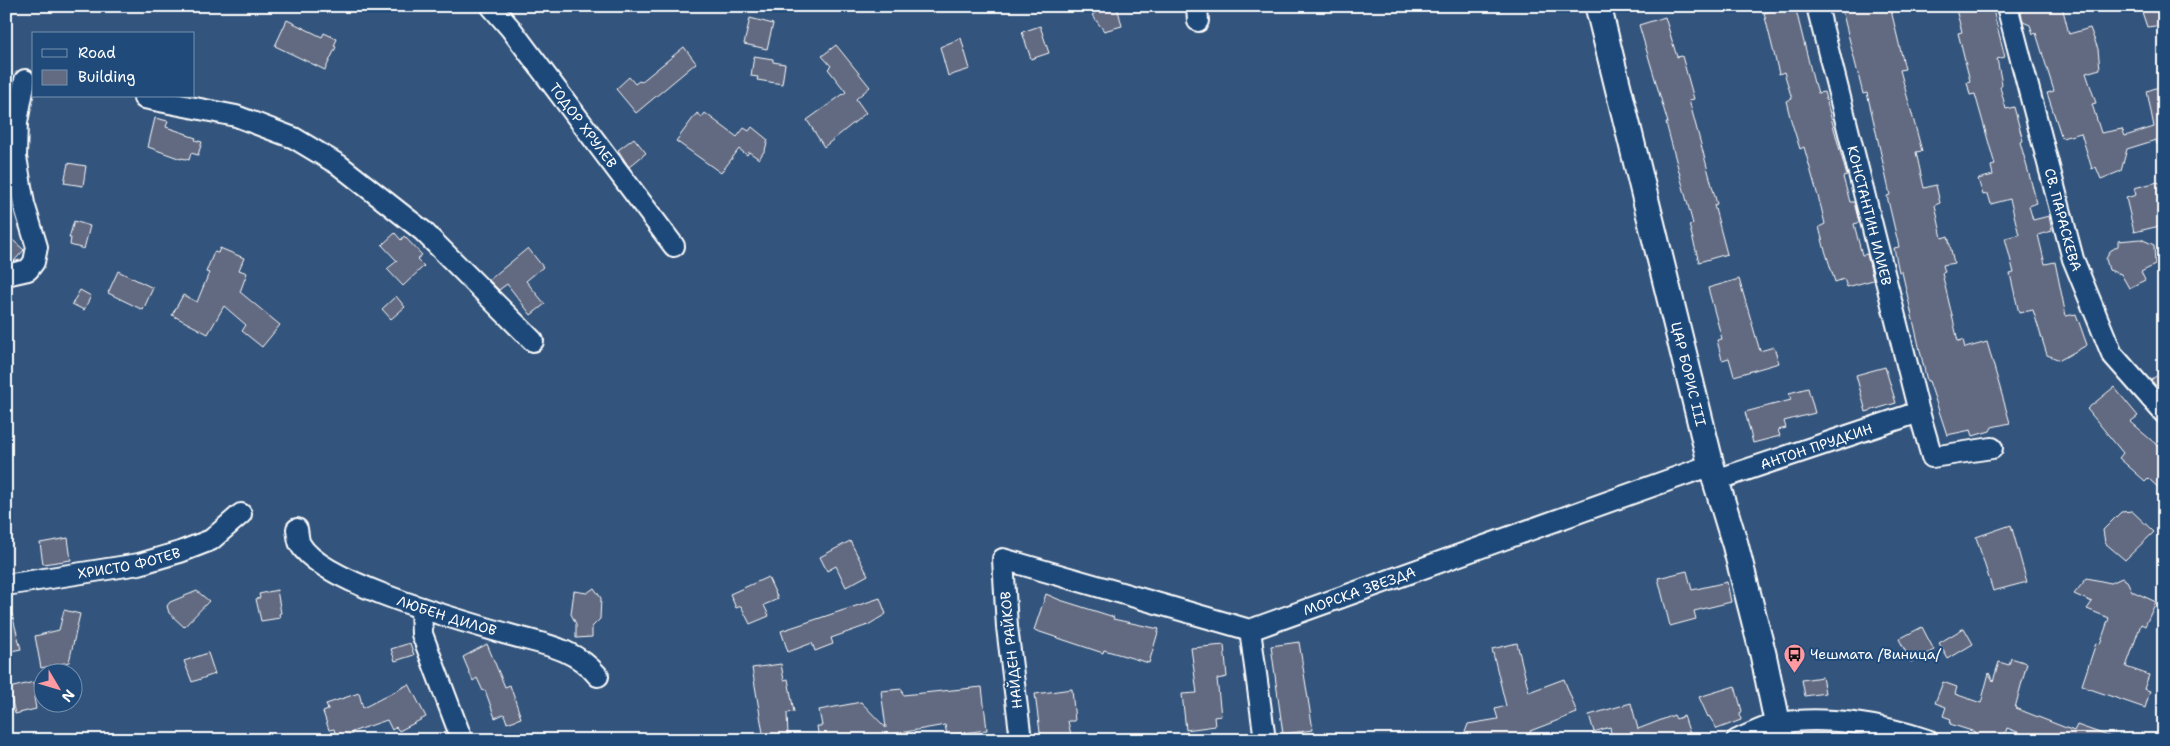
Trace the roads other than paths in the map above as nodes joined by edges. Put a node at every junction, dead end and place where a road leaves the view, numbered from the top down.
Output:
1 (491, 6) edge
2 (1598, 6) edge
3 (1817, 6) edge
4 (2007, 6) edge
5 (25, 80) dead end
6 (144, 98) dead end
7 (674, 246) dead end
8 (6, 275) edge
9 (533, 341) dead end
10 (2164, 413) edge
11 (1921, 419) junction
12 (1992, 448) dead end
13 (1713, 473) junction
14 (241, 514) dead end
15 (298, 537) dead end
16 (6, 586) edge
17 (421, 608) junction
18 (1250, 630) junction
19 (598, 676) dead end
20 (1780, 732) edge
21 (462, 740) edge
22 (1021, 740) edge
23 (1265, 740) edge
24 (1737, 740) edge
25 (1926, 740) edge

1 - 7 street, ТОДОР ХРУЛЕВ
2 - 13 street, ЦАР БОРИС III
3 - 11 street, КОНСТАНТИН ИЛИЕВ
4 - 10 street, СВ. ПАРАСКЕВА
5 - 8 street
6 - 9 street
11 - 12 street, КОНСТАНТИН ИЛИЕВ
11 - 13 street, АНТОН ПРУДКИН
13 - 18 street, МОРСКА ЗВЕЗДА
13 - 20 street, ЦАР БОРИС III
14 - 16 street, ХРИСТО ФОТЕВ
15 - 17 street, ЛЮБЕН ДИЛОВ
17 - 19 street, ЛЮБЕН ДИЛОВ
17 - 21 street
18 - 22 street, НАЙДЕН РАЙКОВ
18 - 23 street
20 - 24 street
20 - 25 street

